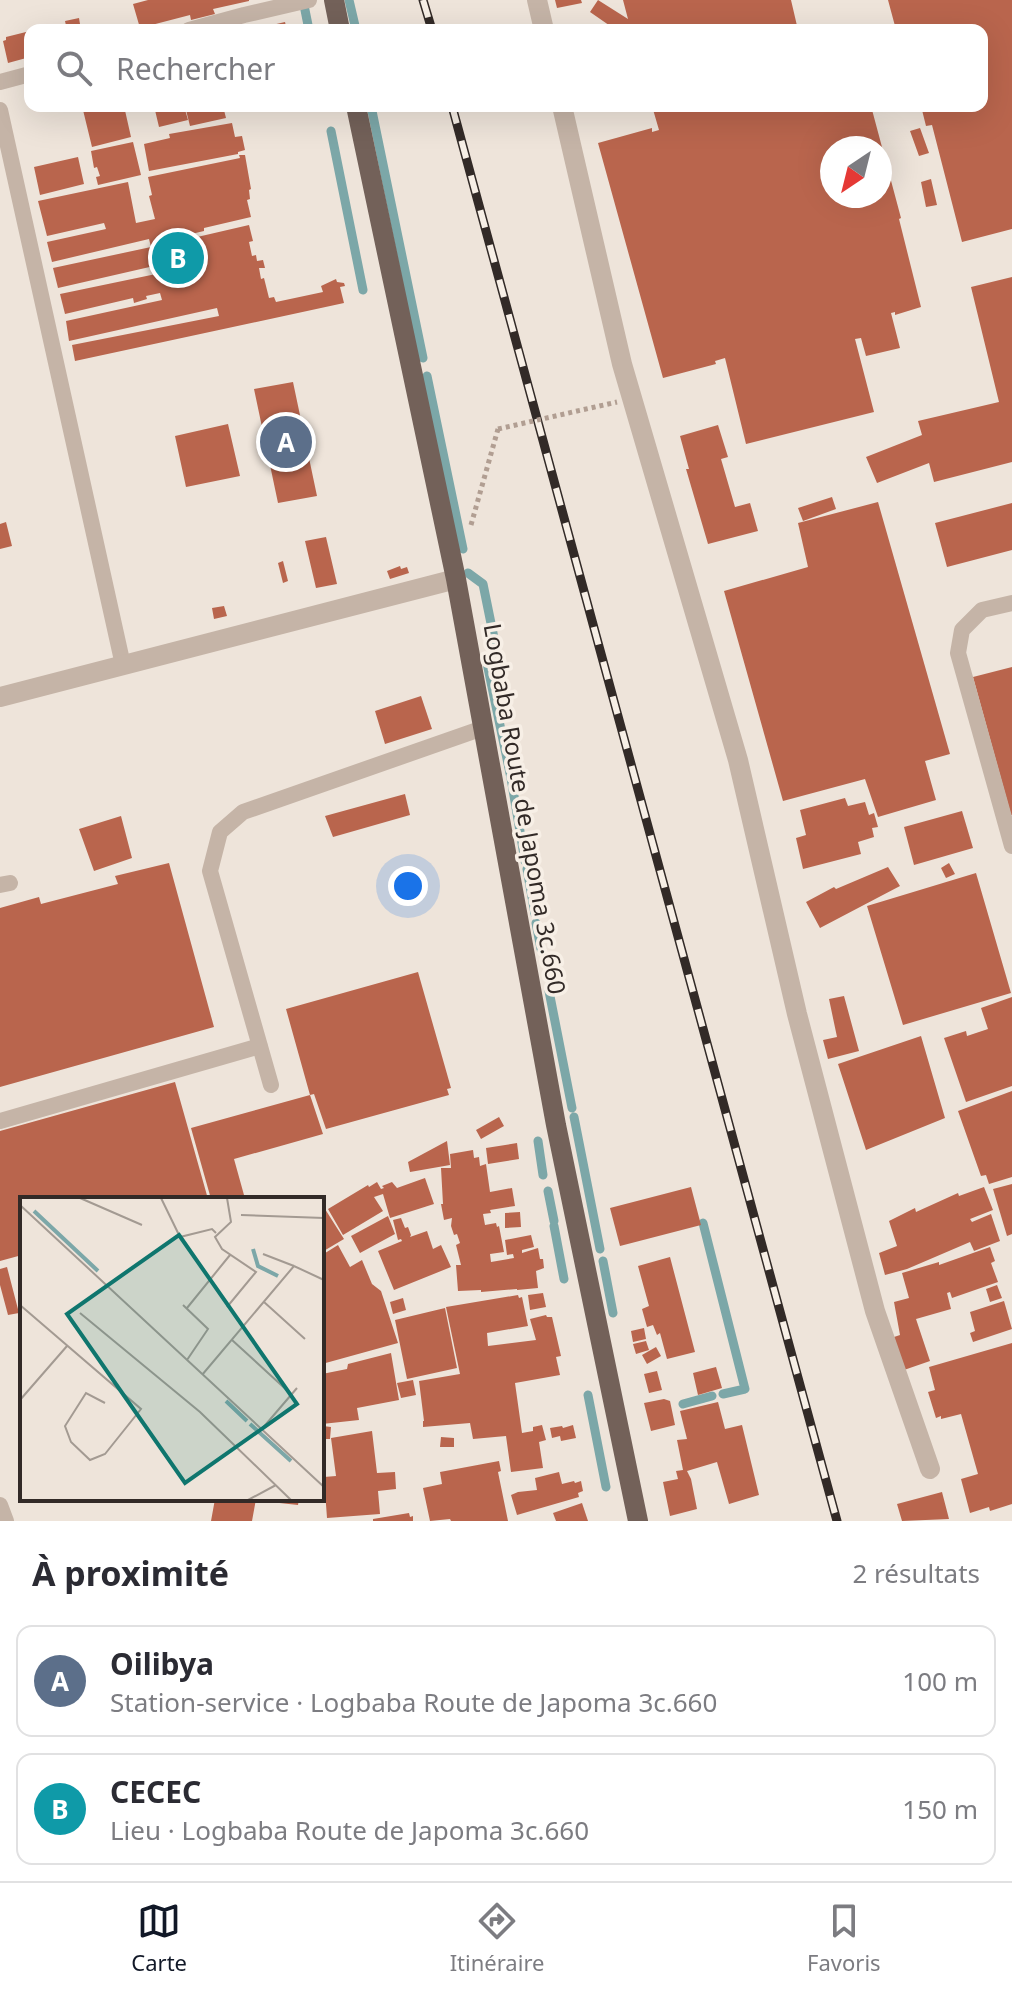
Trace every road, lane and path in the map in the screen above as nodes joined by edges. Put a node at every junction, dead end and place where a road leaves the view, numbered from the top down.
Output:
1 (309, 0) edge
2 (334, 0) edge
3 (537, 0) edge
4 (211, 24) edge
5 (339, 24) edge
6 (543, 24) edge
7 (24, 76) edge
8 (0, 82) edge
9 (0, 110) edge
10 (357, 112) edge
11 (563, 112) edge
12 (617, 402) dead end
13 (469, 534) dead end
14 (456, 579) junction
15 (1012, 603) edge
16 (123, 665) junction
17 (0, 697) edge
18 (483, 728) junction
19 (1012, 846) edge
20 (260, 1046) junction
21 (271, 1085) dead end
22 (0, 1121) edge
23 (930, 1469) dead end
24 (0, 1505) edge
25 (6, 1521) edge
26 (638, 1521) edge

1 - 4 lane
2 - 5 main road
3 - 6 street
7 - 8 lane
9 - 16 lane
10 - 14 main road, Logbaba Route de Japoma 3c.660
11 - 23 street
12 - 13 path, bridge
14 - 16 street
14 - 18 main road, Logbaba Route de Japoma 3c.660
15 - 19 lane
16 - 17 street
18 - 20 lane
18 - 26 main road, Logbaba Route de Japoma 3c.660
20 - 21 lane
20 - 22 lane
24 - 25 lane

